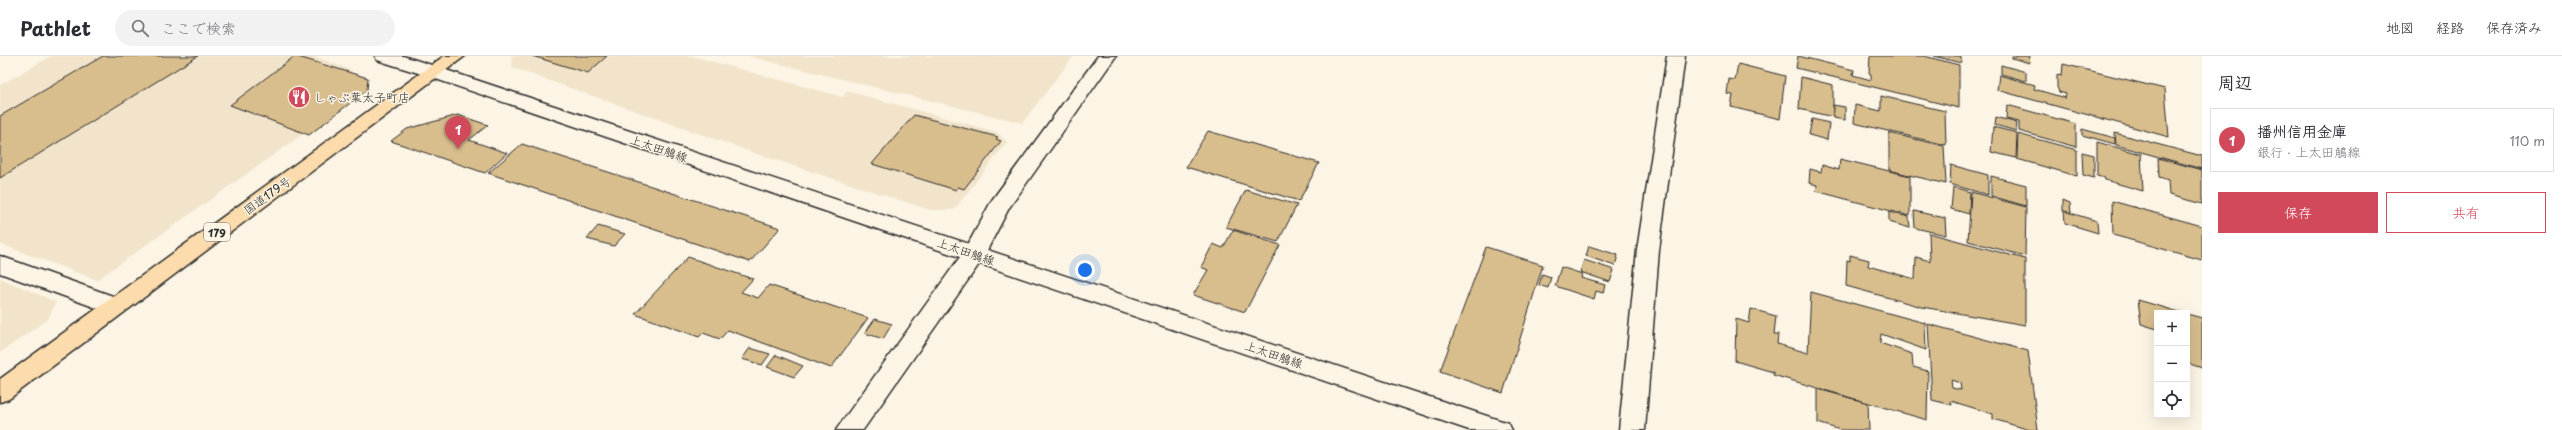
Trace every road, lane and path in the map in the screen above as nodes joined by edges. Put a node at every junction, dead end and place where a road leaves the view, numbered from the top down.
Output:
1 (384, 56) edge
2 (456, 56) edge
3 (1107, 56) edge
4 (1676, 56) edge
5 (434, 72) junction
6 (974, 254) junction
7 (0, 264) edge
8 (116, 306) junction
9 (0, 392) edge
10 (849, 430) edge
11 (1499, 430) edge
12 (1632, 430) edge

1 - 5 street, 上太田鵤線
2 - 5 highway, 国道179号 / 179
3 - 6 street
4 - 12 street
5 - 6 street, 上太田鵤線
5 - 8 highway, 国道179号 / 179
6 - 10 street
6 - 11 street, 上太田鵤線
7 - 8 street
8 - 9 highway, 国道179号 / 179

